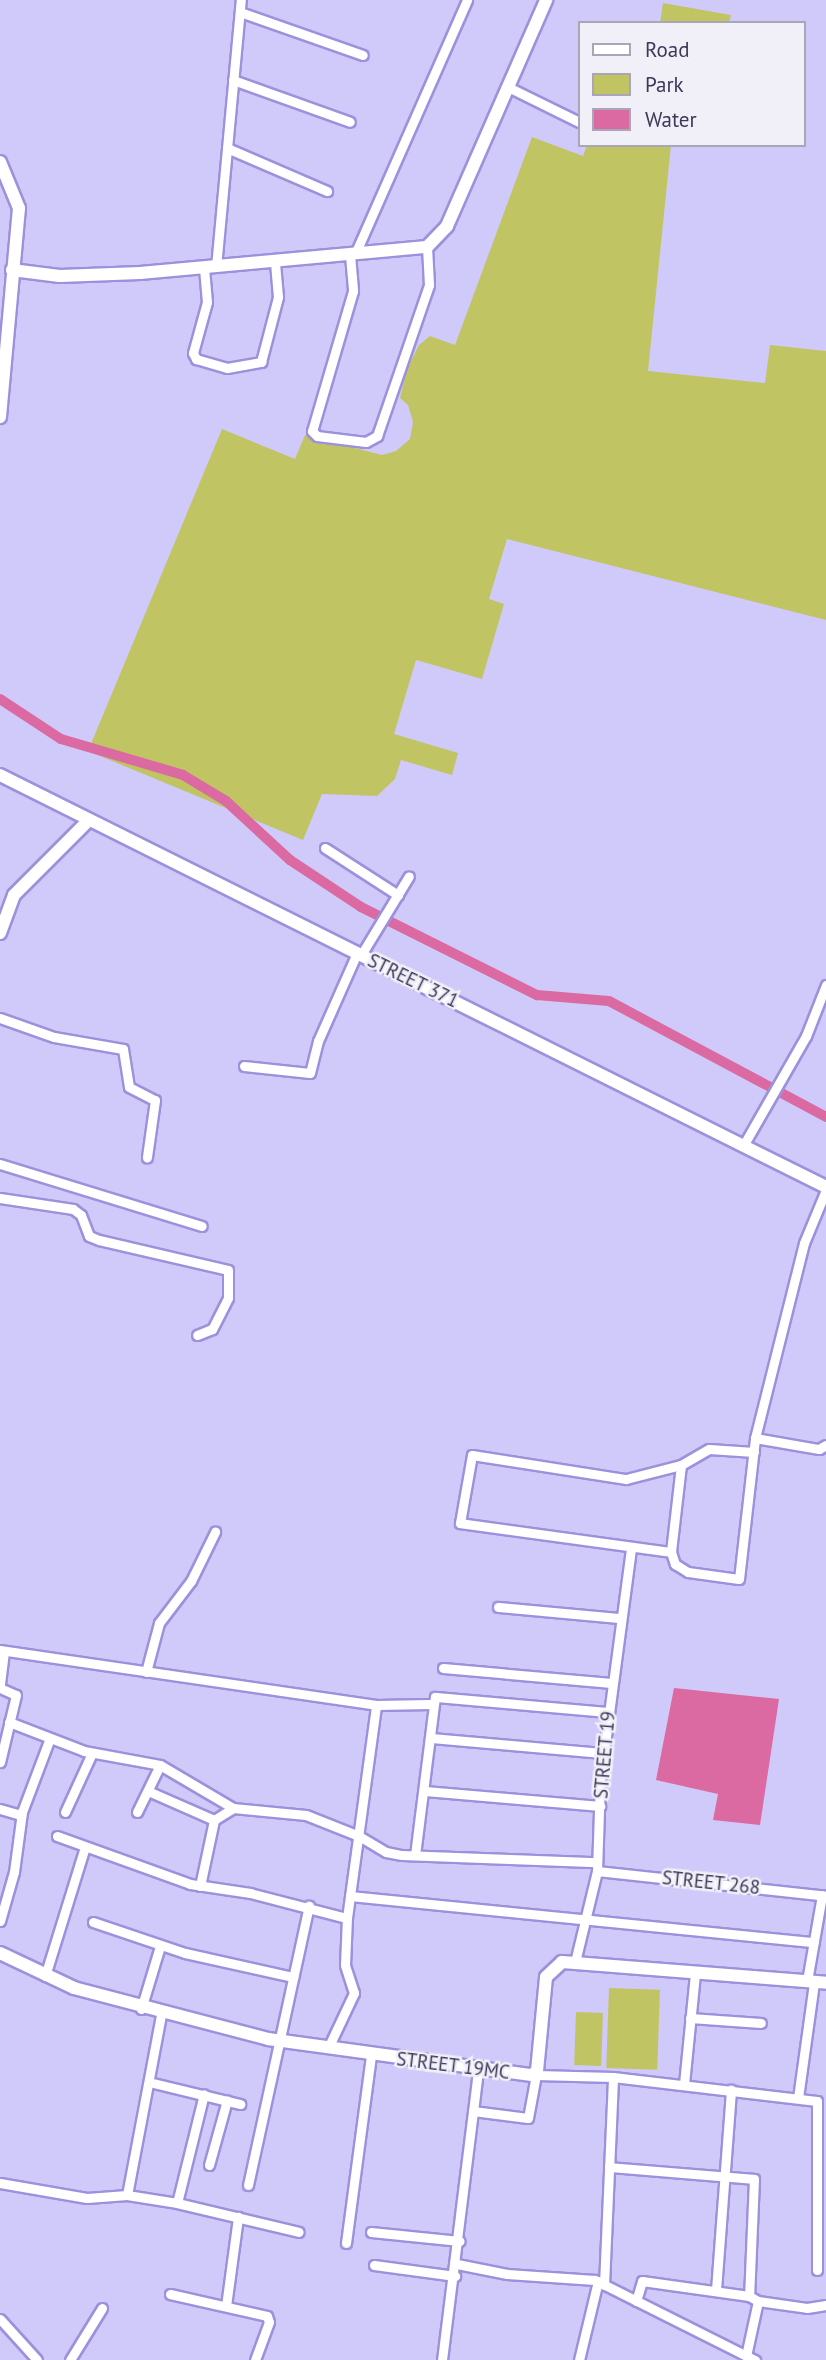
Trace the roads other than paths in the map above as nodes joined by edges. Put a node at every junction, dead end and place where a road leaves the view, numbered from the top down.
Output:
1 (241, 0) edge
2 (467, 0) edge
3 (546, 0) edge
4 (240, 12) junction
5 (363, 55) dead end
6 (233, 80) junction
7 (508, 87) junction
8 (350, 122) dead end
9 (578, 122) edge
10 (227, 148) junction
11 (0, 162) edge
12 (327, 191) dead end
13 (427, 247) junction
14 (353, 255) junction
15 (275, 261) junction
16 (210, 267) junction
17 (12, 270) junction
18 (0, 417) edge
19 (0, 775) edge
20 (89, 820) junction
21 (325, 848) dead end
22 (409, 876) dead end
23 (398, 895) junction
24 (1, 927) edge
25 (359, 954) junction
26 (826, 985) edge
27 (0, 1018) edge
28 (244, 1066) dead end
29 (743, 1146) junction
30 (147, 1157) dead end
31 (0, 1164) edge
32 (826, 1189) edge
33 (0, 1198) edge
34 (202, 1226) dead end
35 (197, 1335) dead end
36 (755, 1438) junction
37 (826, 1445) edge
38 (754, 1452) junction
39 (681, 1465) junction
40 (215, 1532) dead end
41 (631, 1548) junction
42 (671, 1552) junction
43 (498, 1606) dead end
44 (620, 1618) junction
45 (2, 1651) edge
46 (443, 1668) dead end
47 (146, 1672) junction
48 (611, 1683) junction
49 (0, 1686) edge
50 (431, 1704) junction
51 (376, 1705) junction
52 (608, 1712) junction
53 (9, 1722) junction
54 (50, 1738) junction
55 (430, 1738) junction
56 (92, 1753) junction
57 (603, 1753) junction
58 (0, 1762) edge
59 (160, 1765) junction
60 (148, 1791) junction
61 (425, 1791) junction
62 (600, 1806) junction
63 (233, 1808) junction
64 (0, 1809) edge
65 (65, 1812) dead end
66 (137, 1812) dead end
67 (22, 1815) junction
68 (214, 1820) junction
69 (57, 1836) dead end
70 (359, 1836) junction
71 (85, 1847) junction
72 (415, 1855) junction
73 (597, 1866) junction
74 (201, 1886) junction
75 (824, 1895) edge
76 (350, 1896) junction
77 (309, 1906) junction
78 (347, 1918) junction
79 (585, 1920) junction
80 (0, 1922) edge
81 (93, 1922) dead end
82 (814, 1942) junction
83 (160, 1945) junction
84 (0, 1953) edge
85 (575, 1962) junction
86 (695, 1974) junction
87 (45, 1976) junction
88 (293, 1977) junction
89 (816, 1982) edge
90 (141, 2009) junction
91 (161, 2015) junction
92 (691, 2018) junction
93 (761, 2022) dead end
94 (279, 2042) junction
95 (328, 2048) junction
96 (371, 2055) junction
97 (478, 2070) junction
98 (536, 2075) junction
99 (613, 2077) junction
100 (149, 2082) junction
101 (684, 2084) junction
102 (731, 2090) junction
103 (204, 2094) junction
104 (798, 2098) junction
105 (227, 2100) junction
106 (240, 2104) dead end
107 (473, 2111) junction
108 (209, 2165) dead end
109 (609, 2166) junction
110 (725, 2176) junction
111 (0, 2183) edge
112 (248, 2185) dead end
113 (127, 2195) junction
114 (177, 2203) junction
115 (238, 2217) junction
116 (299, 2232) dead end
117 (371, 2232) dead end
118 (460, 2241) junction
119 (346, 2243) dead end
120 (457, 2264) junction
121 (374, 2265) dead end
122 (817, 2270) dead end
123 (455, 2276) junction
124 (601, 2283) junction
125 (716, 2290) junction
126 (170, 2294) dead end
127 (748, 2296) junction
128 (636, 2301) junction
129 (758, 2301) junction
130 (826, 2305) edge
131 (226, 2306) junction
132 (102, 2308) dead end
133 (0, 2319) edge
134 (751, 2358) edge
135 (37, 2360) edge
136 (70, 2360) edge
137 (255, 2360) edge
138 (442, 2360) edge
139 (579, 2360) edge

1 - 4 street
2 - 14 street
3 - 7 street
4 - 5 street
4 - 6 street
6 - 8 street
6 - 10 street
7 - 9 street
7 - 13 street
10 - 12 street
10 - 16 street
11 - 17 street
13 - 14 street
13 - 14 street
14 - 15 street
15 - 16 street
15 - 16 street
16 - 17 street
17 - 18 street
19 - 20 street, STREET 371
20 - 24 street
20 - 25 street, STREET 371
21 - 23 street
22 - 23 street
23 - 25 street
25 - 28 street
25 - 29 street, STREET 371
26 - 29 street
27 - 30 street
29 - 32 street, STREET 371
31 - 34 street
32 - 36 street
33 - 35 street
36 - 37 street
36 - 38 street
38 - 39 street
38 - 42 street
39 - 41 street
39 - 42 street
40 - 47 street
41 - 42 street
41 - 44 street, STREET 19
43 - 44 street
44 - 48 street, STREET 19
45 - 47 street
45 - 49 street
46 - 48 street
47 - 51 street
48 - 52 street, STREET 19
49 - 53 street
50 - 51 street
50 - 52 street
50 - 55 street
51 - 70 street
52 - 57 street, STREET 19
53 - 54 street
53 - 58 street
54 - 56 street
54 - 67 street
55 - 57 street
55 - 61 street
56 - 59 street
56 - 65 street
57 - 62 street, STREET 19
59 - 60 street
59 - 63 street
60 - 66 street
60 - 68 street
61 - 62 street
61 - 72 street
62 - 73 street, STREET 19
63 - 68 street
63 - 70 street, STREET 268
64 - 67 street
67 - 80 street
68 - 74 street
69 - 71 street
70 - 72 street, STREET 268
70 - 76 street
71 - 74 street
71 - 87 street
72 - 73 street, STREET 268
73 - 75 street, STREET 268
73 - 79 street, STREET 19
74 - 77 street
75 - 82 street
76 - 78 street
76 - 79 street
77 - 78 street
77 - 88 street
78 - 95 street
79 - 82 street
79 - 85 street, STREET 19
81 - 83 street
82 - 89 street
83 - 88 street
83 - 90 street
84 - 87 street, STREET 19MC
85 - 86 street
85 - 98 street, STREET 19MC
86 - 89 street
86 - 92 street
87 - 90 street, STREET 19MC
88 - 94 street
89 - 104 street
90 - 91 street, STREET 19MC
91 - 94 street, STREET 19MC
91 - 100 street
92 - 93 street
92 - 101 street
94 - 95 street, STREET 19MC
94 - 112 street
95 - 96 street, STREET 19MC
96 - 97 street, STREET 19MC
96 - 119 street
97 - 98 street, STREET 19MC
97 - 107 street
98 - 99 street
98 - 107 street
99 - 101 street
99 - 109 street
100 - 103 street
100 - 113 street
101 - 102 street
102 - 104 street
102 - 110 street
103 - 105 street
103 - 114 street
104 - 122 street
105 - 106 street
105 - 108 street
107 - 118 street
109 - 110 street
109 - 124 street
110 - 125 street
110 - 127 street
111 - 113 street
113 - 114 street
114 - 115 street
115 - 116 street
115 - 131 street
117 - 118 street
118 - 120 street
120 - 123 street
120 - 124 street
121 - 123 street
123 - 138 street
124 - 128 street
124 - 139 street
125 - 127 street
125 - 128 street
126 - 131 street
127 - 129 street
128 - 134 street
129 - 130 street
129 - 134 street
131 - 137 street
132 - 136 street
133 - 135 street

